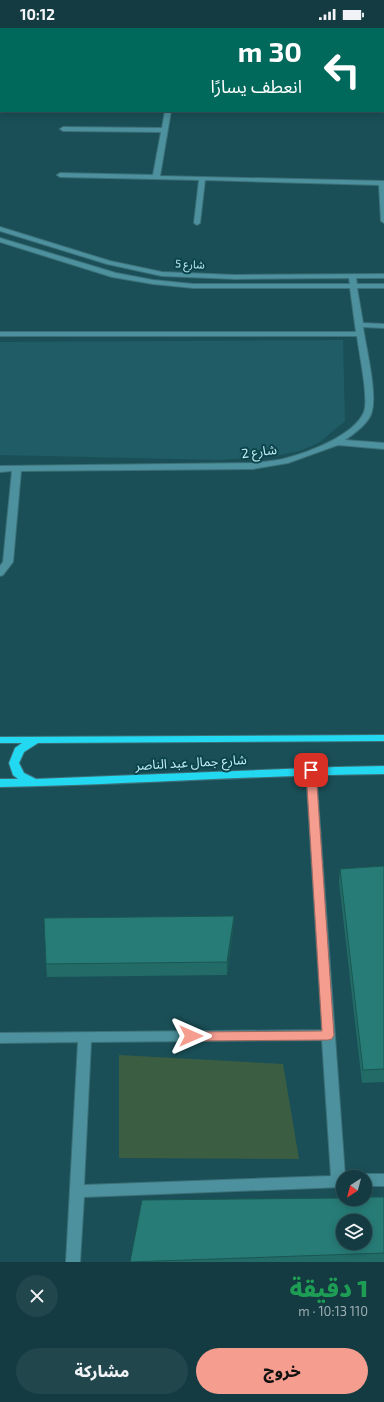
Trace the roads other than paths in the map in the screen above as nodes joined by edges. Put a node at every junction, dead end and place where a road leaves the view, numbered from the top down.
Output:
1 (168, 112) edge
2 (63, 129) dead end
3 (165, 130) junction
4 (60, 175) dead end
5 (156, 178) junction
6 (202, 179) junction
7 (383, 183) edge
8 (384, 222) edge
9 (197, 223) dead end
10 (0, 229) edge
11 (0, 240) edge
12 (352, 276) junction
13 (384, 276) edge
14 (353, 286) junction
15 (384, 286) edge
16 (384, 326) edge
17 (360, 330) junction
18 (0, 334) edge
19 (337, 442) junction
20 (384, 446) edge
21 (0, 469) edge
22 (18, 469) junction
23 (0, 573) edge
24 (384, 738) edge
25 (0, 740) edge
26 (34, 741) junction
27 (311, 770) junction
28 (384, 770) edge
29 (0, 783) edge
30 (34, 783) junction
31 (328, 1035) junction
32 (0, 1038) edge
33 (85, 1038) junction
34 (339, 1170) edge
35 (372, 1180) edge
36 (384, 1180) edge
37 (336, 1181) edge
38 (77, 1191) junction
39 (73, 1262) edge

1 - 3 street
2 - 3 street
3 - 5 street
4 - 5 street
5 - 6 street
6 - 7 street
6 - 9 street
7 - 8 street
10 - 12 street, شارع 5
11 - 14 street, شارع 5
12 - 13 street, شارع 5
12 - 14 street, شارع 2
14 - 15 street, شارع 5
14 - 17 street, شارع 2
16 - 17 street
17 - 18 street
17 - 19 street, شارع 2
19 - 20 street
19 - 22 street, شارع 2
21 - 22 street, شارع 2
22 - 23 street
24 - 26 main road, شارع جمال عبد الناصر
25 - 26 main road, شارع جمال عبد الناصر
26 - 30 main road
27 - 28 main road, شارع جمال عبد الناصر
27 - 30 main road, شارع جمال عبد الناصر
27 - 31 street
29 - 30 main road, شارع جمال عبد الناصر
31 - 33 street
31 - 34 street
32 - 33 street
33 - 38 street
35 - 36 street
37 - 38 street
38 - 39 street

